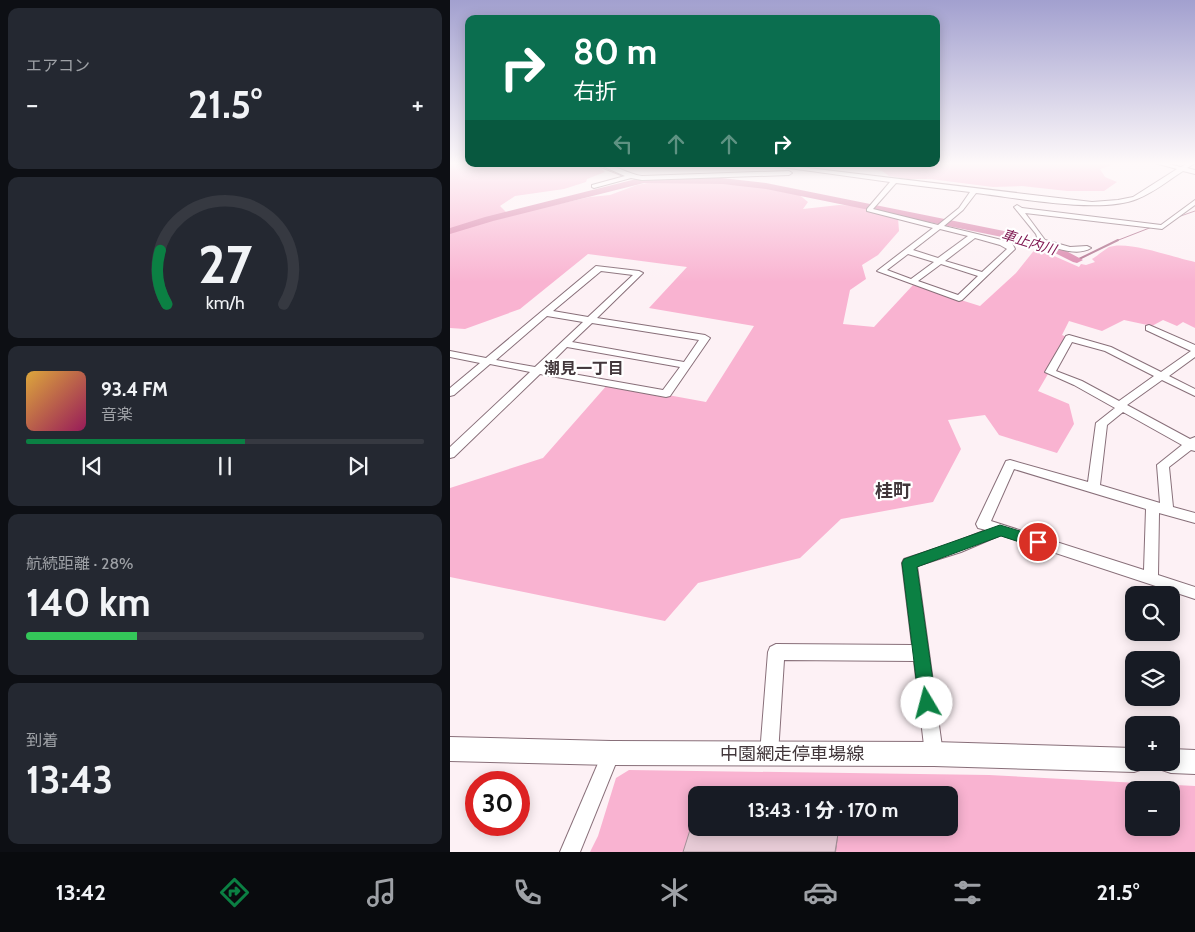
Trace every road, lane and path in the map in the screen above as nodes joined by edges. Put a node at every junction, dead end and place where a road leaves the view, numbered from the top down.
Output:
1 (874, 203) edge
2 (966, 203) edge
3 (1013, 203) edge
4 (1194, 203) edge
5 (1019, 210) junction
6 (939, 227) junction
7 (974, 235) junction
8 (1087, 248) dead end
9 (907, 251) junction
10 (940, 261) junction
11 (983, 275) junction
12 (912, 282) junction
13 (546, 313) junction
14 (591, 320) junction
15 (1149, 328) dead end
16 (565, 344) junction
17 (1195, 351) edge
18 (450, 354) edge
19 (488, 362) junction
20 (686, 365) junction
21 (537, 371) junction
22 (1162, 376) junction
23 (450, 393) edge
24 (1195, 393) edge
25 (1121, 406) junction
26 (1194, 444) edge
27 (450, 454) edge
28 (1093, 489) junction
29 (1160, 508) junction
30 (1195, 518) edge
31 (1000, 530) junction
32 (1151, 579) junction
33 (1195, 593) edge
34 (920, 653) junction
35 (450, 749) edge
36 (612, 753) junction
37 (769, 754) junction
38 (934, 754) junction
39 (1125, 760) edge
40 (1180, 761) edge
41 (1195, 762) edge
42 (570, 852) edge

1 - 6 street
2 - 6 street
3 - 5 street
4 - 5 street
5 - 8 street
6 - 7 street
6 - 9 street
7 - 10 street
7 - 11 street
9 - 10 street
9 - 12 street
10 - 11 street
10 - 12 street
11 - 12 street
13 - 14 street
13 - 14 street
13 - 19 street
14 - 16 street
14 - 20 street
15 - 17 street
16 - 20 street
16 - 21 street
17 - 22 street
18 - 19 street
19 - 21 street
19 - 23 street
20 - 21 street
21 - 27 street
22 - 24 street
22 - 25 street
22 - 25 street
25 - 26 street
25 - 28 street
26 - 29 street
28 - 29 street
28 - 31 street
29 - 30 street
29 - 32 street
31 - 32 street
31 - 34 street
32 - 33 street
34 - 37 street
34 - 38 street
35 - 36 main road, 中園網走停車場線
36 - 37 main road, 中園網走停車場線
36 - 42 street
37 - 38 main road, 中園網走停車場線
38 - 39 main road, 中園網走停車場線
40 - 41 main road

